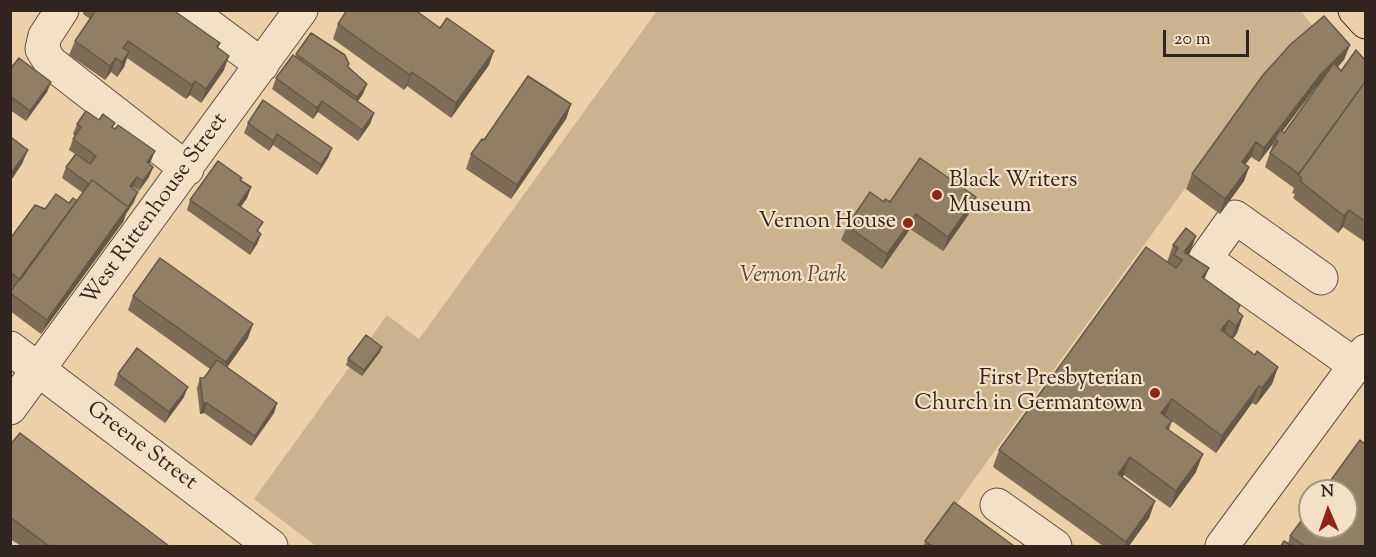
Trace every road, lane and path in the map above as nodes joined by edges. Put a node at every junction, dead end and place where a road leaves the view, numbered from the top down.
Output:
1 (62, 10) edge
2 (188, 10) edge
3 (301, 10) edge
4 (1355, 10) edge
5 (1365, 22) edge
6 (261, 65) junction
7 (188, 168) junction
8 (1321, 278) dead end
9 (10, 348) edge
10 (1360, 358) edge
11 (39, 370) junction
12 (10, 408) edge
13 (997, 505) dead end
14 (271, 546) edge
15 (1055, 546) edge
16 (1222, 546) edge

1 - 7 street
2 - 6 street
3 - 6 street, West Rittenhouse Street
4 - 5 main road
6 - 7 street, West Rittenhouse Street
7 - 11 street, West Rittenhouse Street
8 - 10 street
9 - 11 street, Greene Street
10 - 16 street
11 - 12 street, West Rittenhouse Street
11 - 14 street, Greene Street
13 - 15 street

